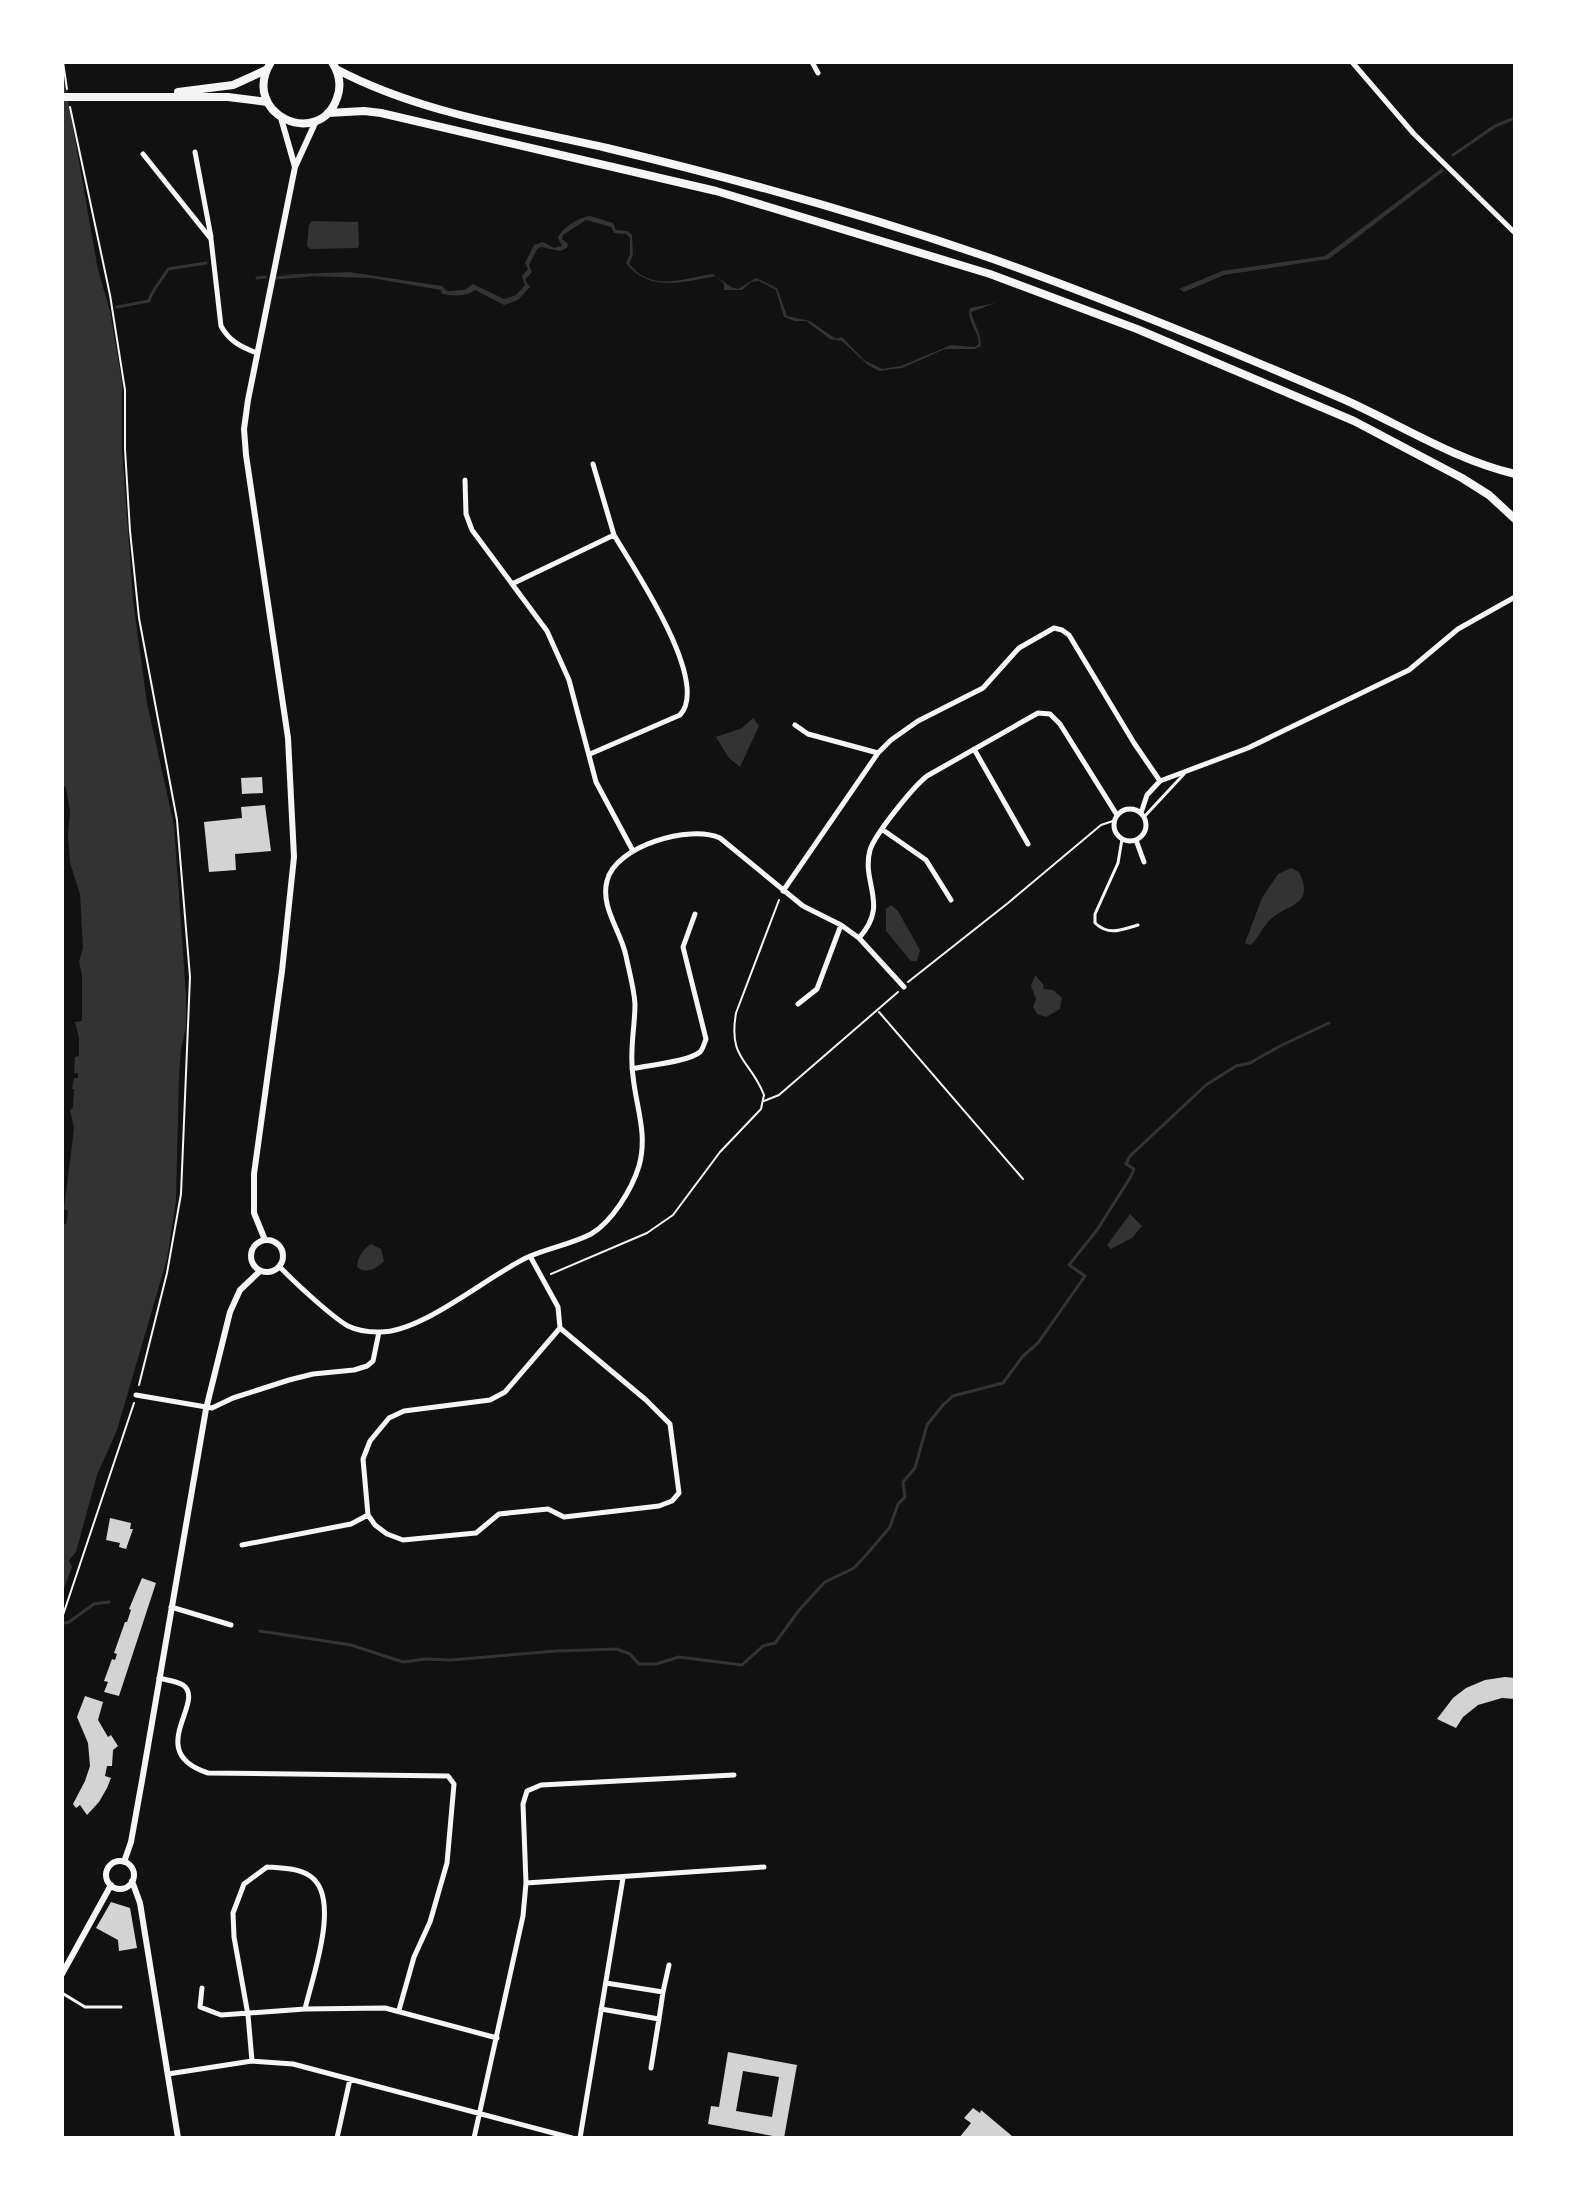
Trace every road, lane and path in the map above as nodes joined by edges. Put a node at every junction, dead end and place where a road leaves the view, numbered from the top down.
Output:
1 (63, 62) edge
2 (812, 62) edge
3 (1352, 62) edge
4 (268, 66) edge
5 (334, 66) edge
6 (818, 73) dead end
7 (65, 95) edge
8 (151, 96) junction
9 (267, 102) junction
10 (70, 109) dead end
11 (328, 113) junction
12 (281, 118) junction
13 (316, 121) junction
14 (195, 152) dead end
15 (143, 154) dead end
16 (295, 167) junction
17 (1515, 233) edge
18 (211, 239) junction
19 (257, 353) junction
20 (593, 464) dead end
21 (1515, 474) edge
22 (465, 480) dead end
23 (1515, 519) edge
24 (614, 535) junction
25 (514, 583) junction
26 (1513, 596) edge
27 (795, 725) dead end
28 (974, 749) junction
29 (878, 753) junction
30 (590, 754) junction
31 (1184, 774) junction
32 (1160, 781) junction
33 (1143, 815) junction
34 (1115, 818) junction
35 (883, 830) junction
36 (1122, 839) junction
37 (1136, 840) junction
38 (1028, 844) dead end
39 (633, 851) junction
40 (1144, 862) dead end
41 (783, 891) junction
42 (951, 900) dead end
43 (695, 914) dead end
44 (841, 925) junction
45 (1138, 925) dead end
46 (859, 938) junction
47 (904, 987) junction
48 (798, 1004) dead end
49 (878, 1011) junction
50 (632, 1069) junction
51 (764, 1101) junction
52 (1023, 1179) dead end
53 (265, 1240) junction
54 (530, 1256) junction
55 (279, 1266) junction
56 (260, 1271) junction
57 (543, 1278) junction
58 (560, 1328) junction
59 (379, 1332) junction
60 (136, 1395) junction
61 (206, 1409) junction
62 (368, 1515) junction
63 (242, 1545) dead end
64 (171, 1607) junction
65 (62, 1618) edge
66 (231, 1625) dead end
67 (159, 1678) junction
68 (734, 1775) dead end
69 (124, 1862) junction
70 (764, 1867) dead end
71 (623, 1878) junction
72 (132, 1881) junction
73 (526, 1883) junction
74 (111, 1885) junction
75 (669, 1965) dead end
76 (62, 1974) edge
77 (606, 1983) junction
78 (202, 1988) dead end
79 (663, 1992) junction
80 (62, 1993) edge
81 (121, 2007) dead end
82 (305, 2009) junction
83 (601, 2009) junction
84 (399, 2010) junction
85 (248, 2015) junction
86 (659, 2019) junction
87 (497, 2038) junction
88 (252, 2061) junction
89 (651, 2068) dead end
90 (168, 2074) junction
91 (350, 2079) junction
92 (480, 2114) junction
93 (178, 2138) edge
94 (337, 2138) edge
95 (474, 2138) edge
96 (572, 2138) edge
97 (580, 2138) edge

1 - 7 path
2 - 6 street
3 - 17 street
4 - 8 main road
4 - 9 main road
5 - 11 main road
5 - 21 main road
7 - 8 main road
8 - 9 main road
9 - 12 main road
10 - 60 path
11 - 13 main road
11 - 23 main road
12 - 13 main road
12 - 16 street
13 - 16 street
14 - 18 street
15 - 18 street
16 - 19 street
18 - 19 street
19 - 53 street
20 - 24 street
22 - 25 street
24 - 25 street
24 - 30 street
25 - 30 street
26 - 31 street
27 - 29 street
28 - 34 street
28 - 35 street
28 - 38 street
29 - 32 street
29 - 41 street
30 - 39 street
31 - 32 street
31 - 33 lane
32 - 33 street
33 - 34 street
33 - 37 street
34 - 36 street
34 - 47 path
35 - 42 street
35 - 46 street
36 - 37 street
36 - 45 lane
37 - 40 street
39 - 41 street
39 - 50 street
41 - 44 street
41 - 51 path
43 - 50 street
44 - 46 street
44 - 48 street
46 - 47 street
47 - 49 path
49 - 51 path
49 - 52 path
50 - 54 street
51 - 57 path
53 - 55 street
53 - 56 street
54 - 57 street
54 - 59 street
55 - 56 street
55 - 59 street
56 - 61 street
57 - 58 street
58 - 62 street
58 - 62 street
59 - 61 street
60 - 61 street
60 - 65 path
61 - 64 street
62 - 63 street
64 - 66 street
64 - 67 street
67 - 69 street
67 - 84 street
68 - 73 street
69 - 72 street
69 - 74 street
70 - 71 street
71 - 73 street
71 - 77 street
72 - 74 street
72 - 90 street
73 - 87 street
74 - 76 street
75 - 79 street
77 - 79 street
77 - 83 street
78 - 85 street
79 - 86 street
80 - 81 lane
82 - 84 street
82 - 85 street
82 - 85 street
83 - 86 street
83 - 97 street
84 - 87 street
85 - 88 street
86 - 89 street
87 - 92 street
88 - 90 street
88 - 91 street
90 - 93 street
91 - 92 street
91 - 94 street
92 - 95 street
92 - 96 street

